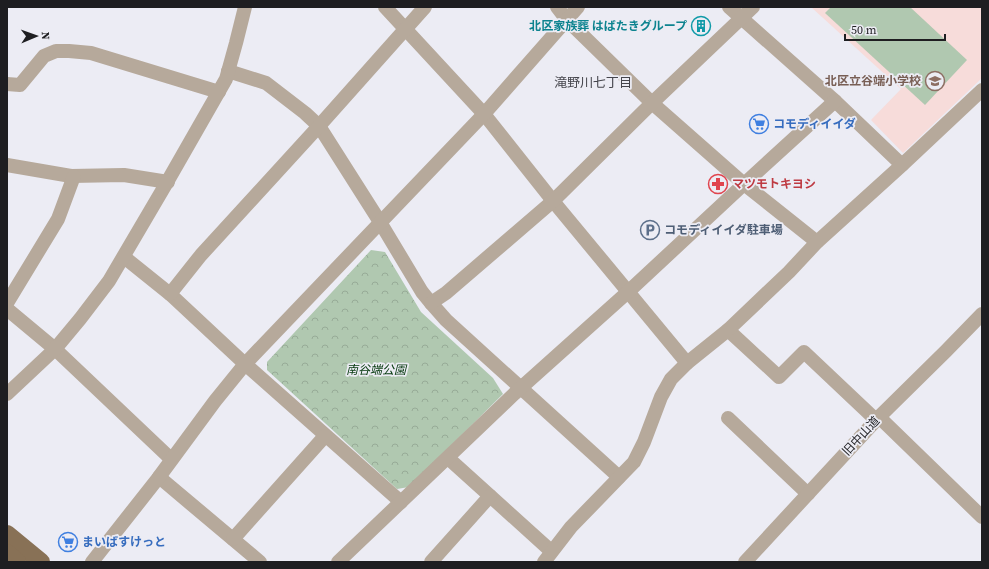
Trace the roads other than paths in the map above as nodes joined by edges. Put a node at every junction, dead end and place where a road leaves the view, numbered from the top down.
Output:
1 (245, 7) edge
2 (385, 7) edge
3 (425, 7) edge
4 (557, 7) edge
5 (578, 7) edge
6 (729, 7) edge
7 (753, 7) edge
8 (741, 18) junction
9 (567, 20) junction
10 (405, 30) junction
11 (228, 71) junction
12 (7, 84) edge
13 (982, 90) edge
14 (219, 92) junction
15 (835, 101) junction
16 (652, 103) junction
17 (484, 114) junction
18 (319, 126) junction
19 (7, 165) edge
20 (902, 165) junction
21 (74, 176) junction
22 (168, 182) junction
23 (744, 184) junction
24 (553, 201) junction
25 (380, 222) junction
26 (816, 242) junction
27 (124, 257) junction
28 (629, 291) junction
29 (170, 294) junction
30 (7, 303) edge
31 (431, 304) junction
32 (7, 309) edge
33 (982, 314) edge
34 (728, 330) junction
35 (55, 349) junction
36 (687, 363) junction
37 (245, 364) junction
38 (521, 388) junction
39 (7, 394) edge
40 (728, 418) dead end
41 (878, 419) junction
42 (325, 436) junction
43 (448, 458) junction
44 (172, 459) junction
45 (159, 477) junction
46 (619, 477) junction
47 (808, 494) junction
48 (490, 496) junction
49 (401, 502) junction
50 (982, 517) edge
51 (7, 534) edge
52 (233, 539) junction
53 (7, 553) edge
54 (548, 556) edge
55 (749, 560) edge
56 (18, 562) edge
57 (41, 562) edge
58 (92, 562) edge
59 (260, 562) edge
60 (338, 562) edge
61 (430, 562) edge

1 - 11 street
2 - 10 street
3 - 10 street
4 - 9 street
5 - 9 street
6 - 8 street
7 - 8 street
8 - 15 street
8 - 16 street
9 - 16 street
9 - 17 street
10 - 17 street
10 - 18 street
11 - 14 street
11 - 18 street
12 - 14 street
13 - 20 street
14 - 22 street
15 - 20 street
15 - 23 street
16 - 23 street
16 - 24 street
17 - 24 street
17 - 25 street
18 - 25 street
18 - 29 street
19 - 21 street
20 - 26 street
21 - 22 street
21 - 30 street
22 - 27 street
23 - 26 street
23 - 28 street
24 - 28 street
24 - 31 street
25 - 31 street
25 - 37 street
26 - 34 street
27 - 29 street
27 - 35 street
28 - 36 street
28 - 38 street
29 - 37 street
31 - 38 street
32 - 35 street
33 - 41 street, 旧中山道
34 - 36 street
34 - 41 street
35 - 39 street
35 - 44 street
36 - 46 street
37 - 42 street
37 - 44 street
38 - 43 street
38 - 46 street
40 - 47 street
41 - 47 street, 旧中山道
41 - 50 street
42 - 49 street
42 - 52 street
43 - 48 street
43 - 49 street
44 - 45 street
45 - 52 street
45 - 58 street
46 - 54 street
47 - 55 street, 旧中山道
48 - 54 street
48 - 61 street
49 - 60 street
51 - 57 main road
52 - 59 street
53 - 56 main road

